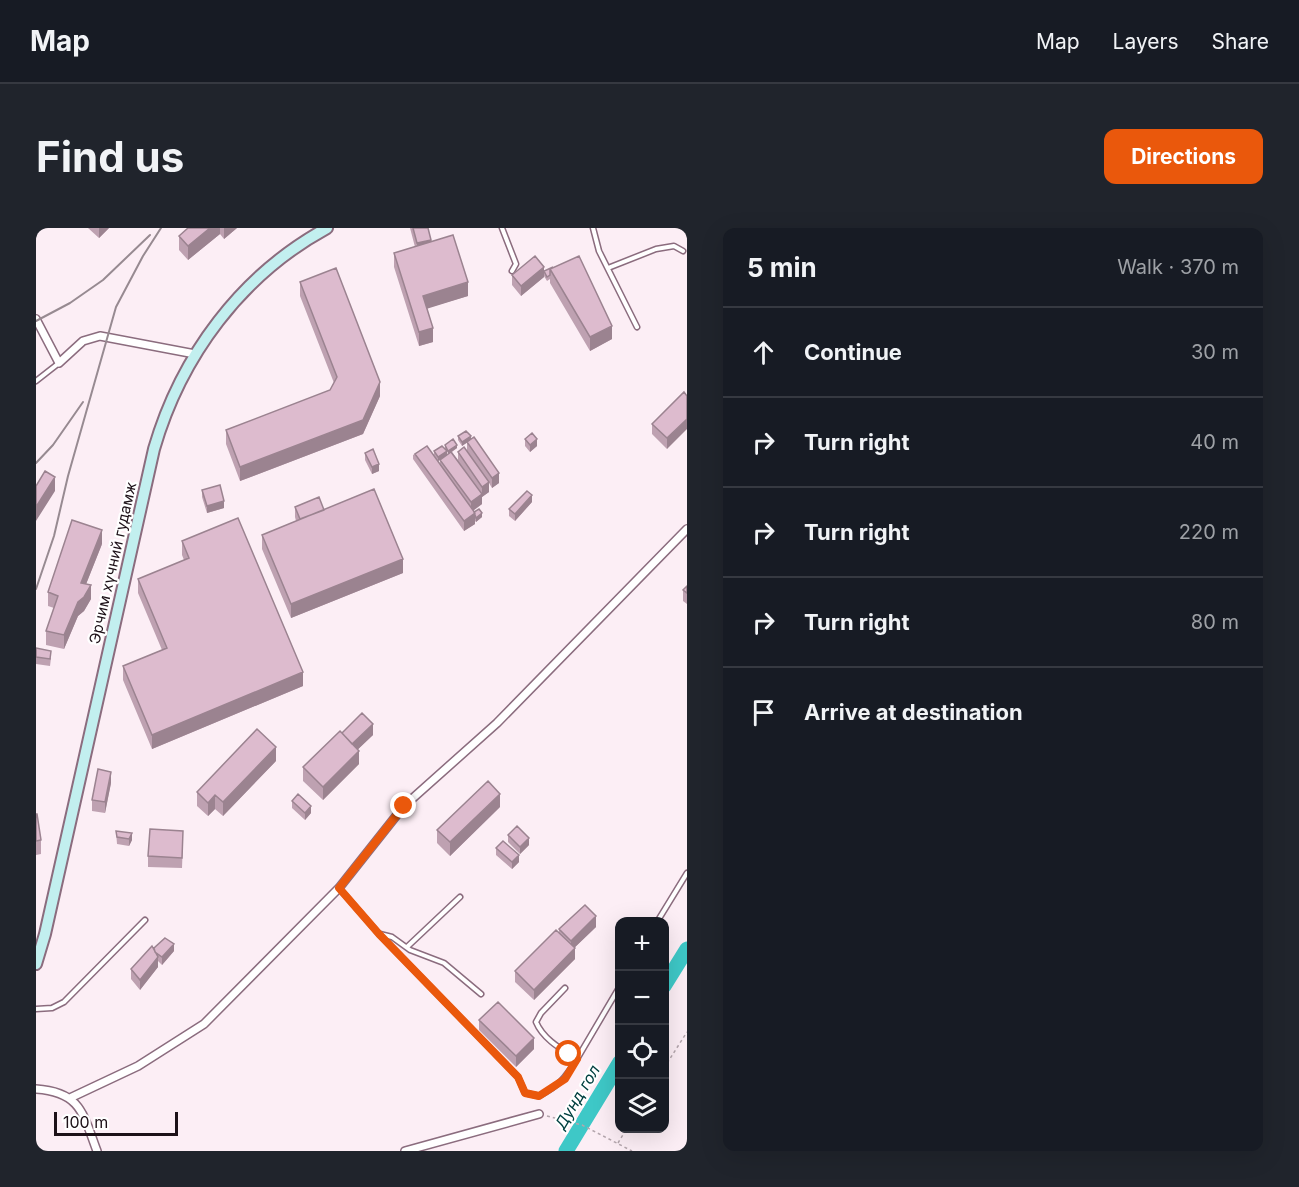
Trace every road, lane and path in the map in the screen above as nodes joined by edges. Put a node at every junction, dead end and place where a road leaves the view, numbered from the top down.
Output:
1 (327, 228) edge
2 (502, 228) edge
3 (593, 228) edge
4 (683, 251) dead end
5 (608, 268) junction
6 (512, 272) edge
7 (36, 319) edge
8 (637, 327) dead end
9 (195, 354) junction
10 (58, 363) junction
11 (36, 381) edge
12 (687, 529) edge
13 (687, 873) edge
14 (339, 888) junction
15 (460, 897) dead end
16 (660, 917) edge
17 (145, 920) dead end
18 (41, 932) edge
19 (379, 934) junction
20 (407, 947) junction
21 (36, 964) edge
22 (565, 988) dead end
23 (482, 994) dead end
24 (615, 994) edge
25 (36, 1009) edge
26 (687, 1032) edge
27 (577, 1059) junction
28 (669, 1060) edge
29 (36, 1089) edge
30 (70, 1098) junction
31 (539, 1114) joint
32 (624, 1133) edge
33 (618, 1143) junction
34 (97, 1151) edge
35 (405, 1151) edge
36 (632, 1151) edge

1 - 9 main road, Эрчим хүчний гудамж
2 - 6 lane
3 - 5 lane
4 - 5 lane
5 - 8 lane
7 - 10 street
9 - 10 street
9 - 18 main road, Эрчим хүчний гудамж
10 - 11 lane
12 - 14 street
13 - 16 lane
14 - 19 lane
14 - 30 street
15 - 20 lane
17 - 25 lane
18 - 21 main road, Эрчим хүчний гудамж
19 - 20 lane
19 - 27 lane
20 - 23 lane
22 - 27 lane
24 - 27 lane
26 - 28 path
29 - 30 street
30 - 34 street
31 - 33 path
31 - 35 street
32 - 33 path
33 - 36 path

